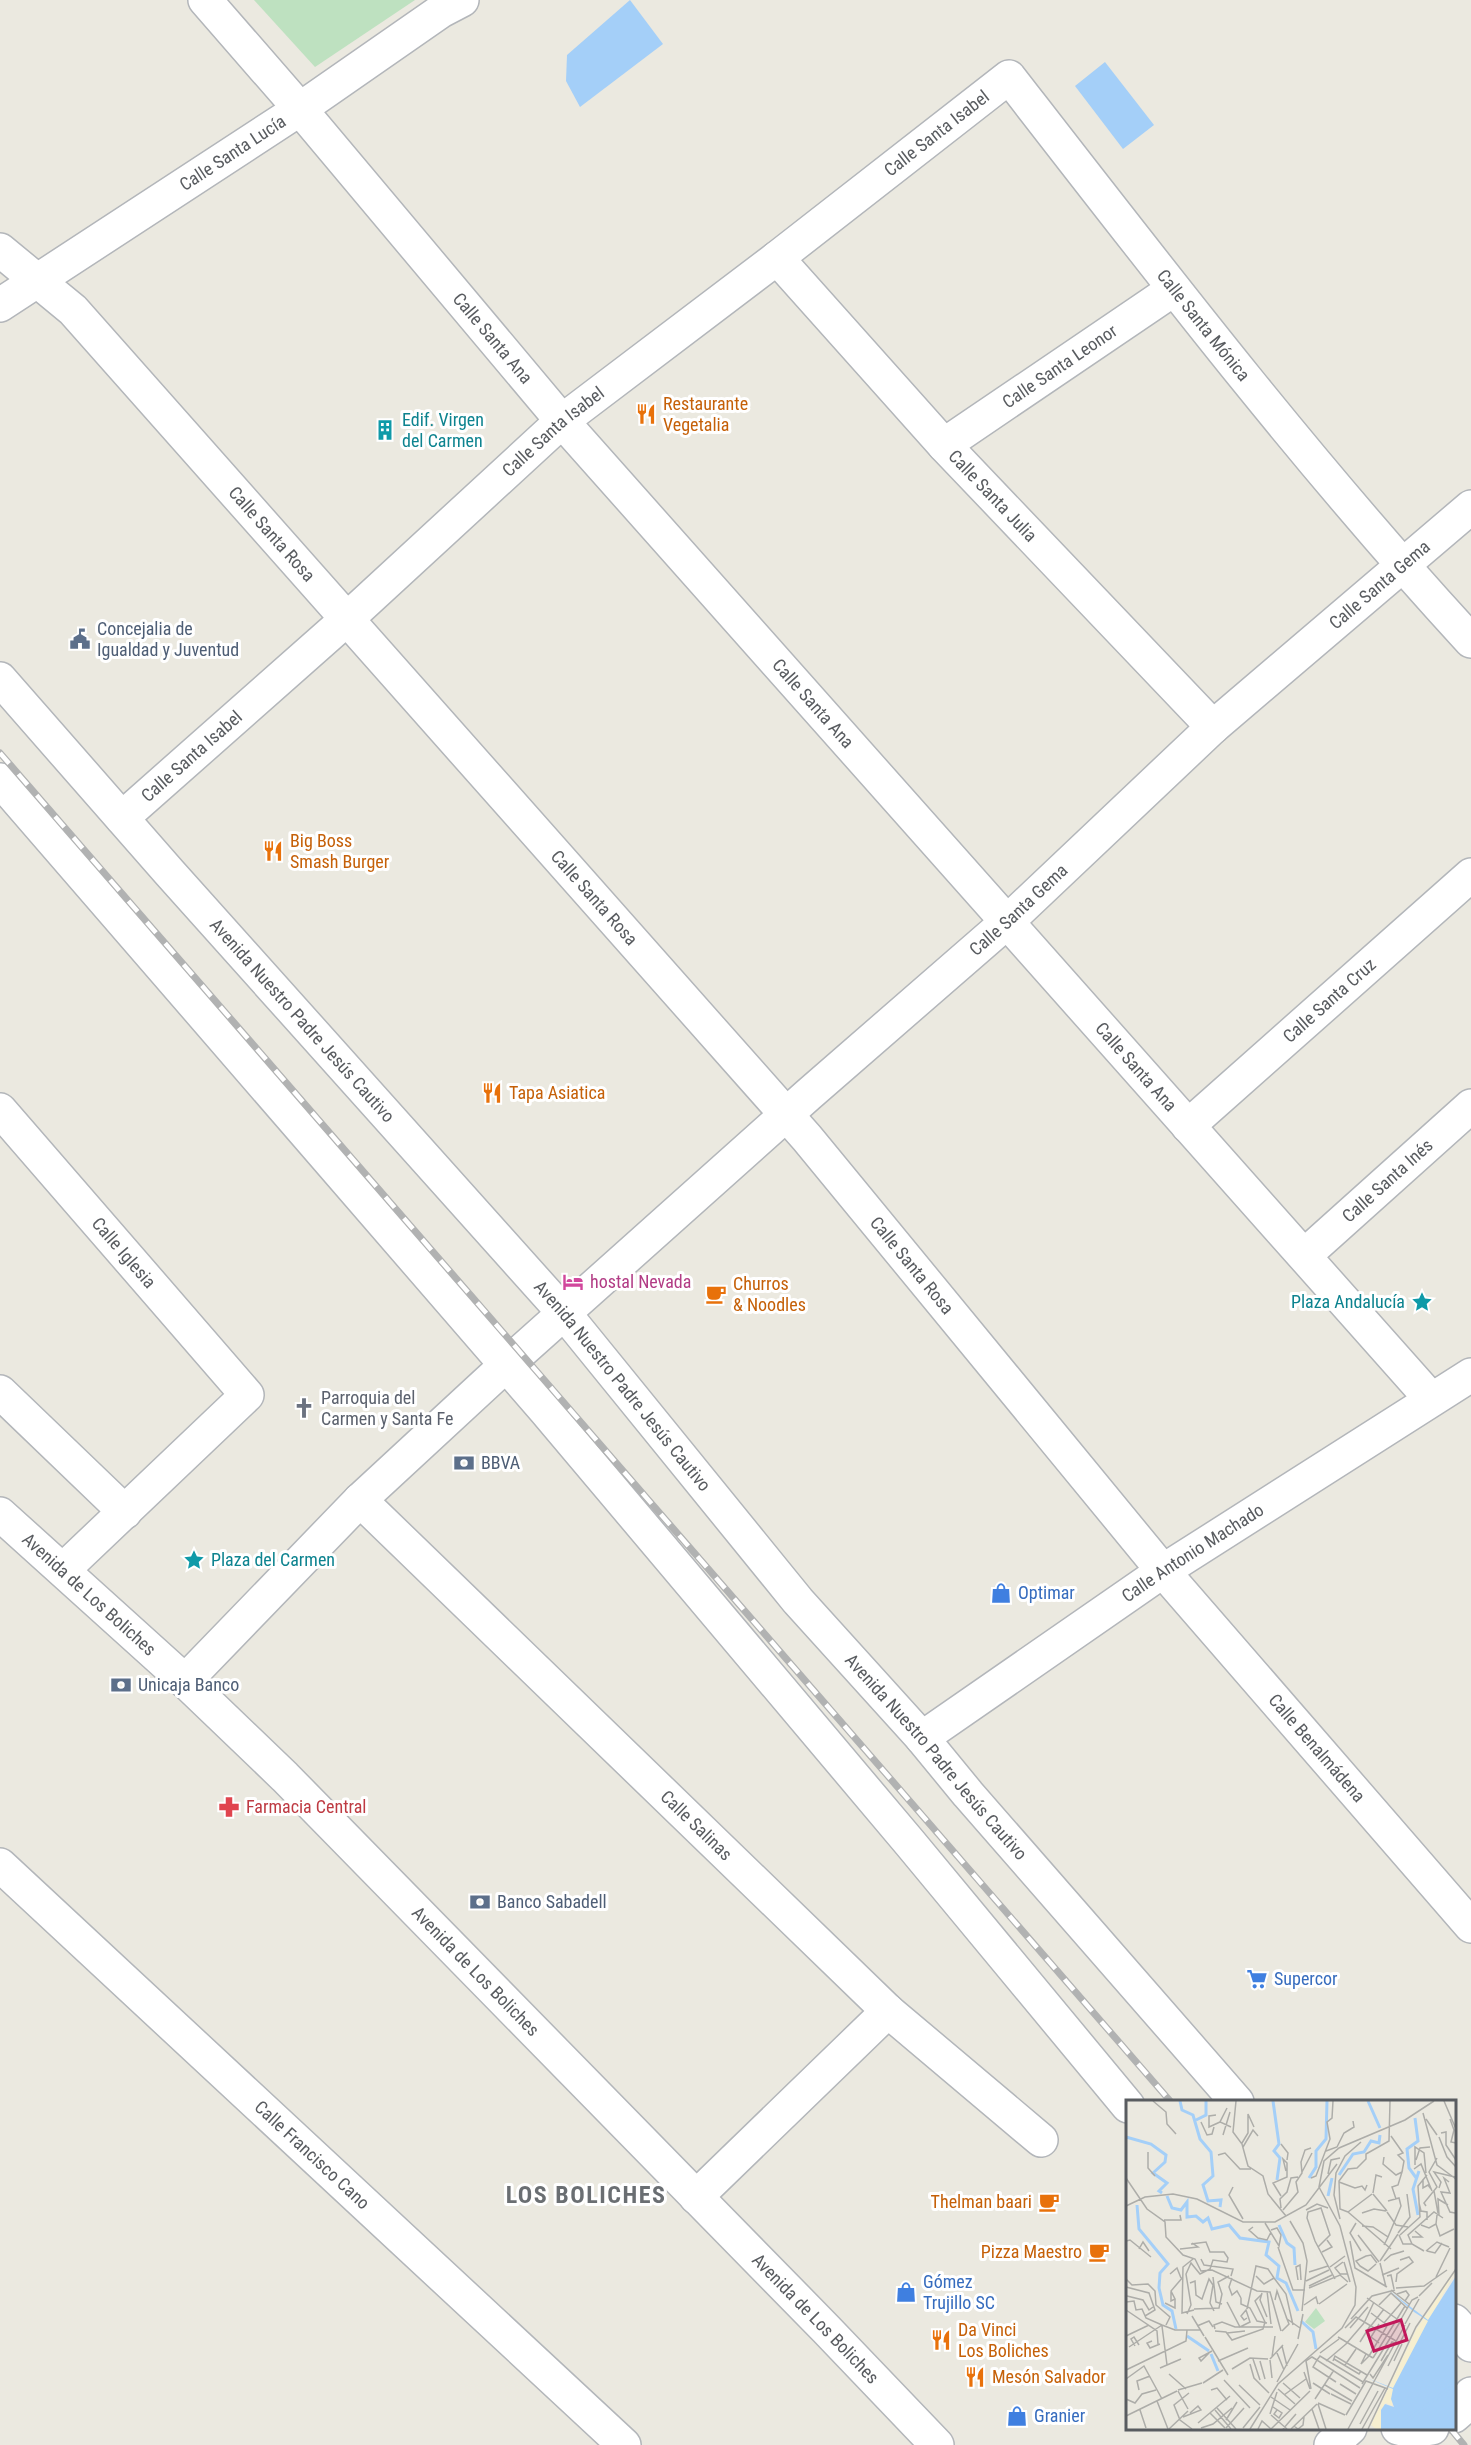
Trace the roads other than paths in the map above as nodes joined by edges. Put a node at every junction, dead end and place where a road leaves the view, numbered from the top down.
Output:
1 (205, 0) edge
2 (462, 0) edge
3 (1009, 77) joint
4 (300, 109) junction
5 (0, 250) edge
6 (777, 258) junction
7 (36, 281) junction
8 (1174, 289) junction
9 (0, 305) edge
10 (562, 421) junction
11 (944, 445) junction
12 (1471, 507) edge
13 (1402, 567) junction
14 (347, 619) junction
15 (1471, 641) edge
16 (0, 679) edge
17 (1213, 727) junction
18 (0, 780) edge
19 (123, 818) junction
20 (1471, 875) edge
21 (1008, 921) junction
22 (1471, 1106) edge
23 (0, 1110) edge
24 (786, 1115) junction
25 (1188, 1126) junction
26 (1305, 1256) junction
27 (564, 1313) junction
28 (506, 1365) junction
29 (1471, 1375) edge
30 (0, 1392) edge
31 (1431, 1399) junction
32 (360, 1500) junction
33 (125, 1512) junction
34 (0, 1514) edge
35 (63, 1570) junction
36 (1163, 1571) junction
37 (185, 1681) junction
38 (922, 1738) junction
39 (0, 1864) edge
40 (1471, 1926) edge
41 (888, 2011) junction
42 (1235, 2100) edge
43 (1126, 2104) edge
44 (1041, 2140) dead end
45 (696, 2197) junction
46 (1471, 2394) edge
47 (1456, 2415) edge
48 (1348, 2430) edge
49 (624, 2445) edge
50 (937, 2445) edge
51 (1331, 2445) edge

1 - 4 street, Calle Santa Ana
2 - 4 street, Calle Santa Lucía
3 - 6 street, Calle Santa Isabel
3 - 8 street, Calle Santa Mónica
4 - 7 street, Calle Santa Lucía
4 - 10 street, Calle Santa Ana
5 - 7 street, Calle Santa Rosa
6 - 10 street, Calle Santa Isabel
6 - 11 street, Calle Santa Julia
7 - 9 street, Calle Santa Lucía
7 - 14 street, Calle Santa Rosa
8 - 11 street, Calle Santa Leonor
8 - 13 street, Calle Santa Mónica
10 - 14 street, Calle Santa Isabel
10 - 21 street, Calle Santa Ana
11 - 17 street, Calle Santa Julia
12 - 13 street, Calle Santa Gema
13 - 15 street, Calle Santa Mónica
13 - 17 street, Calle Santa Gema
14 - 19 street, Calle Santa Isabel
14 - 24 street, Calle Santa Rosa
16 - 19 street, Avenida Nuestro Padre Jesús Cautivo
17 - 21 street, Calle Santa Gema
18 - 28 street
19 - 27 street, Avenida Nuestro Padre Jesús Cautivo
20 - 25 street, Calle Santa Cruz
21 - 24 street, Calle Santa Gema
21 - 25 street, Calle Santa Ana
22 - 26 street, Calle Santa Inés
23 - 33 street, Calle Iglesia
24 - 27 street, Calle Santa Gema
24 - 36 street, Calle Santa Rosa
25 - 26 street, Calle Santa Ana
26 - 31 street, Calle Santa Ana
27 - 28 street, Calle Santa Gema
27 - 38 street, Avenida Nuestro Padre Jesús Cautivo
28 - 32 street, Calle Santa Gema
28 - 43 street
29 - 31 street, Calle Antonio Machado
30 - 33 street
31 - 36 street, Calle Antonio Machado
32 - 37 street, Calle Santa Gema
32 - 41 street, Calle Salinas
33 - 35 street
34 - 35 street, Avenida de Los Boliches
35 - 37 street, Avenida de Los Boliches
36 - 38 street, Calle Antonio Machado
36 - 40 street, Calle Benalmádena
37 - 45 street, Avenida de Los Boliches
38 - 42 street, Avenida Nuestro Padre Jesús Cautivo
39 - 49 street, Calle Francisco Cano
41 - 44 street, Calle Salinas
41 - 45 street
45 - 50 street, Avenida de Los Boliches
46 - 47 street
48 - 51 street

